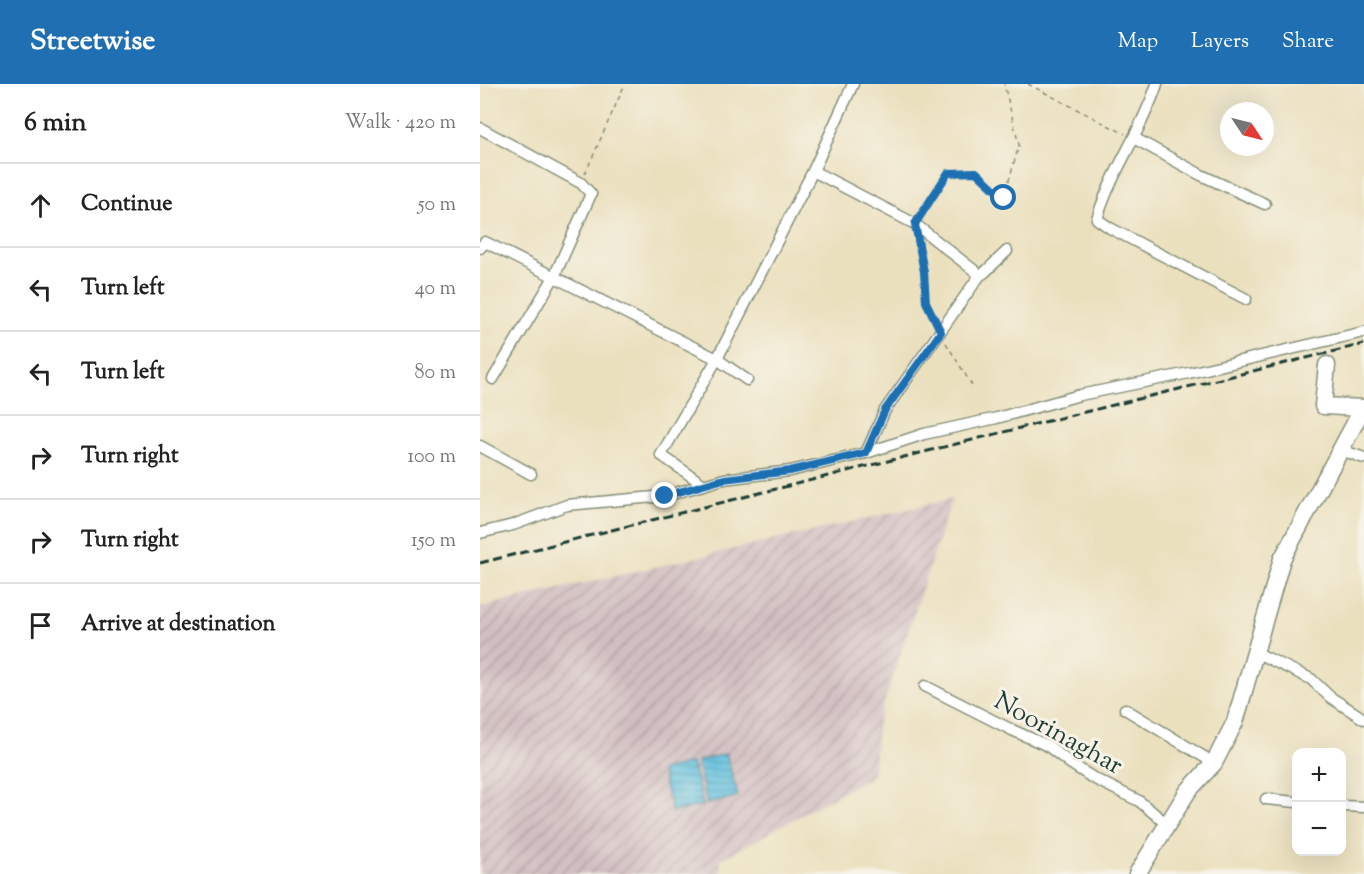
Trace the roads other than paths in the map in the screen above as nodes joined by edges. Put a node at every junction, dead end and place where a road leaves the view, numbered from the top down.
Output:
1 (853, 84) edge
2 (1157, 84) edge
3 (480, 128) edge
4 (1134, 138) junction
5 (813, 171) junction
6 (1265, 204) dead end
7 (480, 248) edge
8 (1007, 251) dead end
9 (980, 275) junction
10 (554, 277) junction
11 (1246, 299) dead end
12 (1364, 332) edge
13 (717, 359) junction
14 (1326, 365) dead end
15 (493, 379) dead end
16 (747, 380) dead end
17 (480, 446) edge
18 (1341, 450) junction
19 (866, 453) junction
20 (1364, 458) edge
21 (531, 474) dead end
22 (704, 485) junction
23 (480, 533) edge
24 (1255, 652) junction
25 (926, 686) dead end
26 (1125, 709) dead end
27 (1364, 719) edge
28 (1214, 763) junction
29 (1266, 799) dead end
30 (1292, 802) edge
31 (1346, 806) edge
32 (1364, 807) edge
33 (1167, 824) junction
34 (1137, 874) edge

1 - 5 street
2 - 4 street
3 - 10 street
4 - 6 street
4 - 11 street
5 - 9 street
5 - 13 street
7 - 10 street
8 - 9 street
9 - 19 street
10 - 13 street
10 - 15 street
12 - 19 street
13 - 16 street
13 - 22 street
14 - 18 street
17 - 21 street
18 - 20 street
18 - 24 street
19 - 22 street
22 - 23 street
24 - 27 street
24 - 28 street
25 - 33 street, Noorinaghar
26 - 28 street
28 - 33 street
29 - 30 street
31 - 32 street
33 - 34 street

